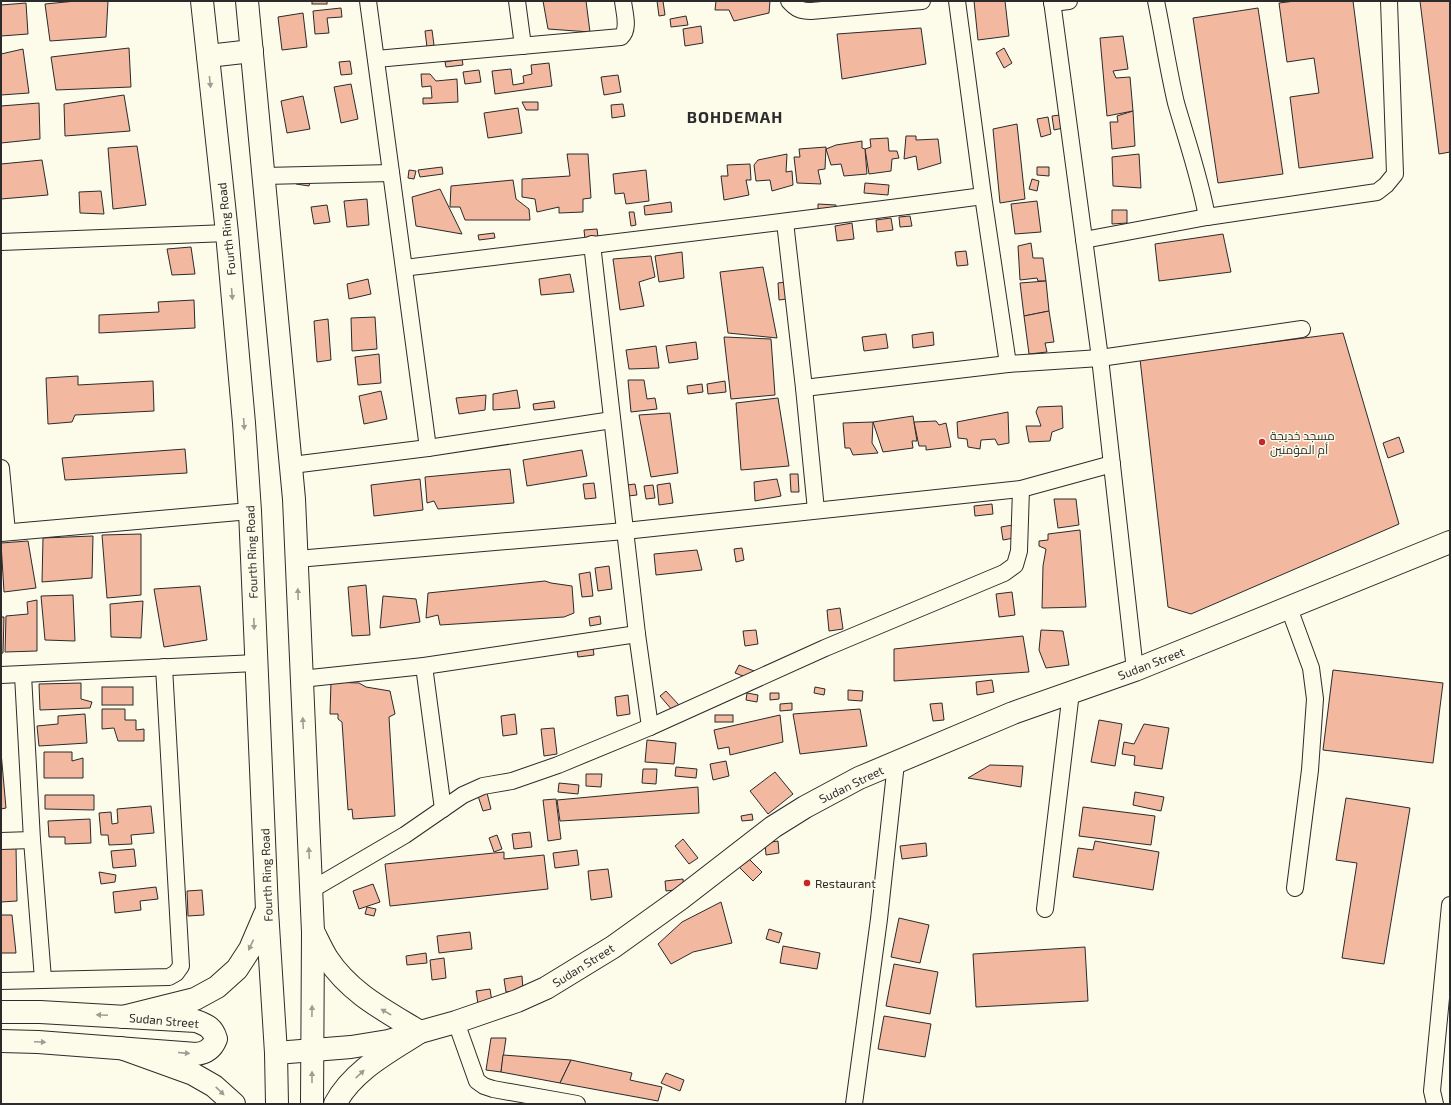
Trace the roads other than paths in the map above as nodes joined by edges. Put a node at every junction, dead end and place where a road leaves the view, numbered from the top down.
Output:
1 (202, 1) edge
2 (247, 1) edge
3 (368, 1) edge
4 (517, 1) edge
5 (623, 1) edge
6 (789, 1) edge
7 (922, 1) edge
8 (957, 1) edge
9 (1069, 1) edge
10 (1156, 1) edge
11 (1389, 1) edge
12 (1052, 2) edge
13 (523, 46) junction
14 (252, 52) junction
15 (208, 56) junction
16 (376, 58) junction
17 (391, 173) junction
18 (264, 176) junction
19 (983, 196) junction
20 (1208, 217) junction
21 (785, 222) junction
22 (227, 233) junction
23 (1084, 240) junction
24 (1, 242) edge
25 (592, 244) junction
26 (404, 268) junction
27 (1302, 329) dead end
28 (1100, 358) junction
29 (1008, 364) junction
30 (804, 388) junction
31 (612, 420) junction
32 (428, 448) junction
33 (1112, 464) junction
34 (292, 465) junction
35 (1, 468) edge
36 (1021, 489) junction
37 (816, 510) junction
38 (250, 511) junction
39 (4, 532) edge
40 (625, 532) junction
41 (1449, 544) edge
42 (297, 559) junction
43 (1289, 608) junction
44 (637, 634) junction
45 (256, 663) junction
46 (424, 666) junction
47 (164, 667) junction
48 (1135, 670) junction
49 (1, 675) edge
50 (23, 675) junction
51 (301, 679) junction
52 (1071, 692) junction
53 (650, 727) junction
54 (896, 763) junction
55 (443, 809) junction
56 (32, 840) junction
57 (1, 841) edge
58 (1294, 888) dead end
59 (311, 890) junction
60 (1450, 905) edge
61 (1045, 909) dead end
62 (267, 910) junction
63 (313, 932) junction
64 (43, 979) junction
65 (1, 981) edge
66 (1, 1012) edge
67 (124, 1017) junction
68 (456, 1022) junction
69 (420, 1032) junction
70 (1, 1041) edge
71 (121, 1048) junction
72 (312, 1050) junction
73 (276, 1052) junction
74 (234, 1104) edge
75 (277, 1104) edge
76 (312, 1104) edge
77 (335, 1104) edge
78 (577, 1104) edge
79 (854, 1104) edge
80 (1435, 1104) edge

1 - 15 main road, Fourth Ring Road
2 - 14 main road
3 - 16 street
4 - 13 street
5 - 13 street
6 - 7 street
8 - 19 street
9 - 12 street
10 - 20 street
11 - 20 street
12 - 23 street
13 - 16 street
14 - 15 main road
14 - 18 main road
15 -> 22 main road, Fourth Ring Road
16 - 17 street
17 - 18 street
17 - 26 street
18 - 34 main road
19 - 21 street
19 - 29 street
20 - 23 street
21 - 25 street
21 - 30 street
22 - 24 street
22 -> 38 main road, Fourth Ring Road
23 - 28 street
25 - 26 street
25 - 31 street
26 - 32 street
27 - 28 street
28 - 29 street
28 - 33 street
29 - 30 street
30 - 37 street
31 - 32 street
31 - 40 street
32 - 34 street
33 - 36 street
33 - 48 street
34 - 42 main road
35 - 39 street
36 - 37 street
36 - 53 street
37 - 40 street
38 - 39 street
38 -> 45 main road, Fourth Ring Road
40 - 42 street
40 - 44 street
41 - 43 main road, Sudan Street
51 -> 42 main road
43 - 48 main road, Sudan Street
43 - 58 street
44 - 46 street
44 - 53 street
45 - 47 street
45 - 62 main road, Fourth Ring Road
46 - 51 street
46 - 55 street
47 - 50 street
47 - 64 street
48 - 52 main road, Sudan Street
49 - 50 street
50 - 56 street
59 -> 51 main road
52 - 54 main road, Sudan Street
52 - 61 street
53 - 55 street
54 - 68 main road, Sudan Street
54 - 79 street
55 - 59 street
56 - 57 street
56 - 64 street
59 - 63 main road
60 - 80 street
62 -> 67 main road
62 - 73 main road, Fourth Ring Road
69 -> 63 main road
72 -> 63 main road
64 - 65 street
67 -> 66 main road, Sudan Street
71 -> 67 main road, Sudan Street
68 - 69 main road, Sudan Street
68 - 78 street
69 - 72 main road, Sudan Street
77 -> 69 main road
70 -> 71 main road, Sudan Street
71 -> 74 main road
72 - 73 main road, Sudan Street
76 -> 72 main road
73 - 75 main road, Fourth Ring Road

